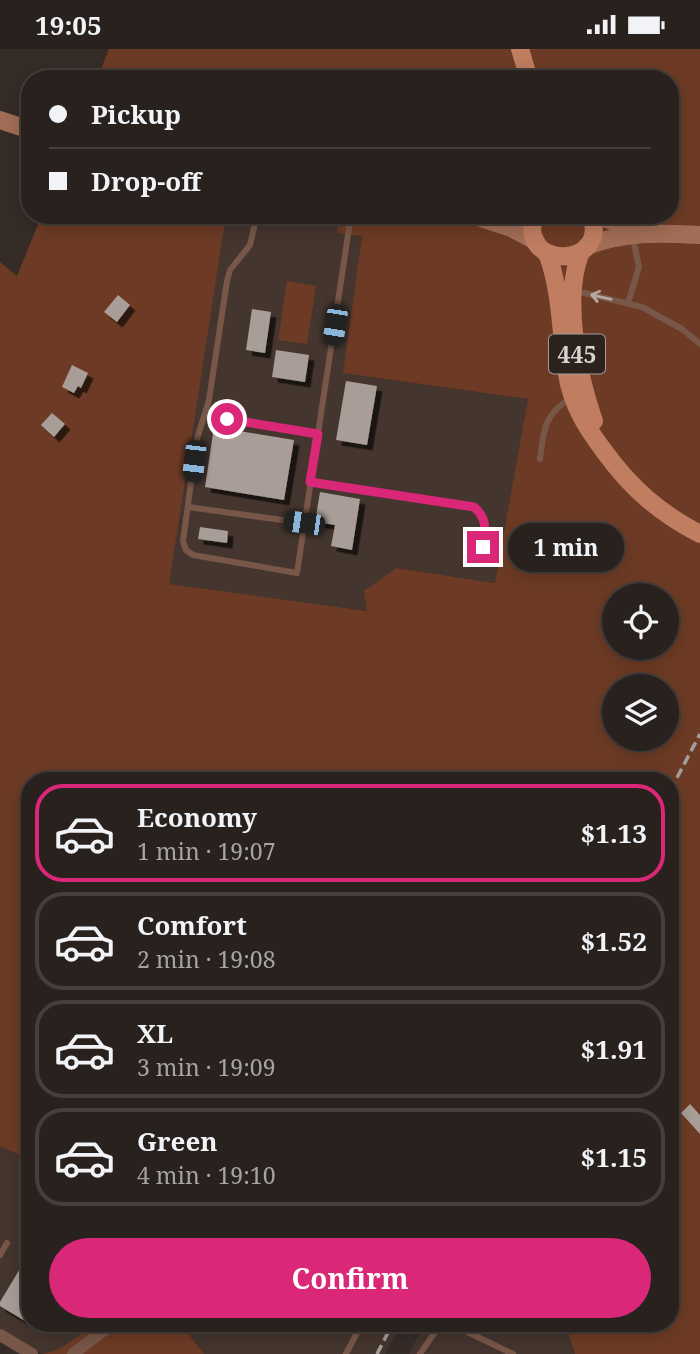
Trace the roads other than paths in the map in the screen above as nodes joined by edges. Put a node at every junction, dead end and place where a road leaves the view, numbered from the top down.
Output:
1 (520, 49) edge
2 (526, 70) edge
3 (0, 120) edge
4 (21, 127) edge
5 (255, 224) edge
6 (350, 224) edge
7 (499, 224) edge
8 (532, 224) edge
9 (594, 224) edge
10 (616, 224) edge
11 (639, 233) junction
12 (700, 236) edge
13 (541, 247) junction
14 (584, 249) junction
15 (574, 291) junction
16 (628, 303) junction
17 (700, 344) edge
18 (573, 397) junction
19 (204, 416) junction
20 (318, 434) junction
21 (606, 454) junction
22 (540, 459) dead end
23 (310, 482) junction
24 (188, 507) junction
25 (304, 523) junction
26 (700, 534) edge
27 (483, 547) dead end
28 (7, 1244) dead end
29 (0, 1255) edge
30 (101, 1332) edge
31 (357, 1332) edge
32 (435, 1332) edge
33 (467, 1332) edge
34 (0, 1335) edge
35 (32, 1354) edge
36 (73, 1354) edge
37 (346, 1354) edge
38 (420, 1354) edge
39 (513, 1354) edge

1 - 2 main road
3 - 4 street
5 - 19 lane
6 - 20 lane
7 - 13 street
8 - 13 main road, 445
9 - 14 main road, 445
10 - 11 street
11 - 12 street
11 - 14 street
11 - 16 lane
13 - 14 main road
13 - 18 main road, 445
14 - 15 main road, 445
16 -> 15 lane
15 - 21 main road, 445
16 - 17 lane
18 - 21 main road, 445
18 - 22 lane
19 - 20 lane
19 - 24 lane
20 - 23 lane
21 - 26 main road, 445
23 - 25 lane
23 - 27 lane
24 - 25 lane
24 - 25 lane
28 - 29 lane
30 - 36 street
31 - 37 lane
32 - 38 lane
33 - 39 lane
34 - 35 street

